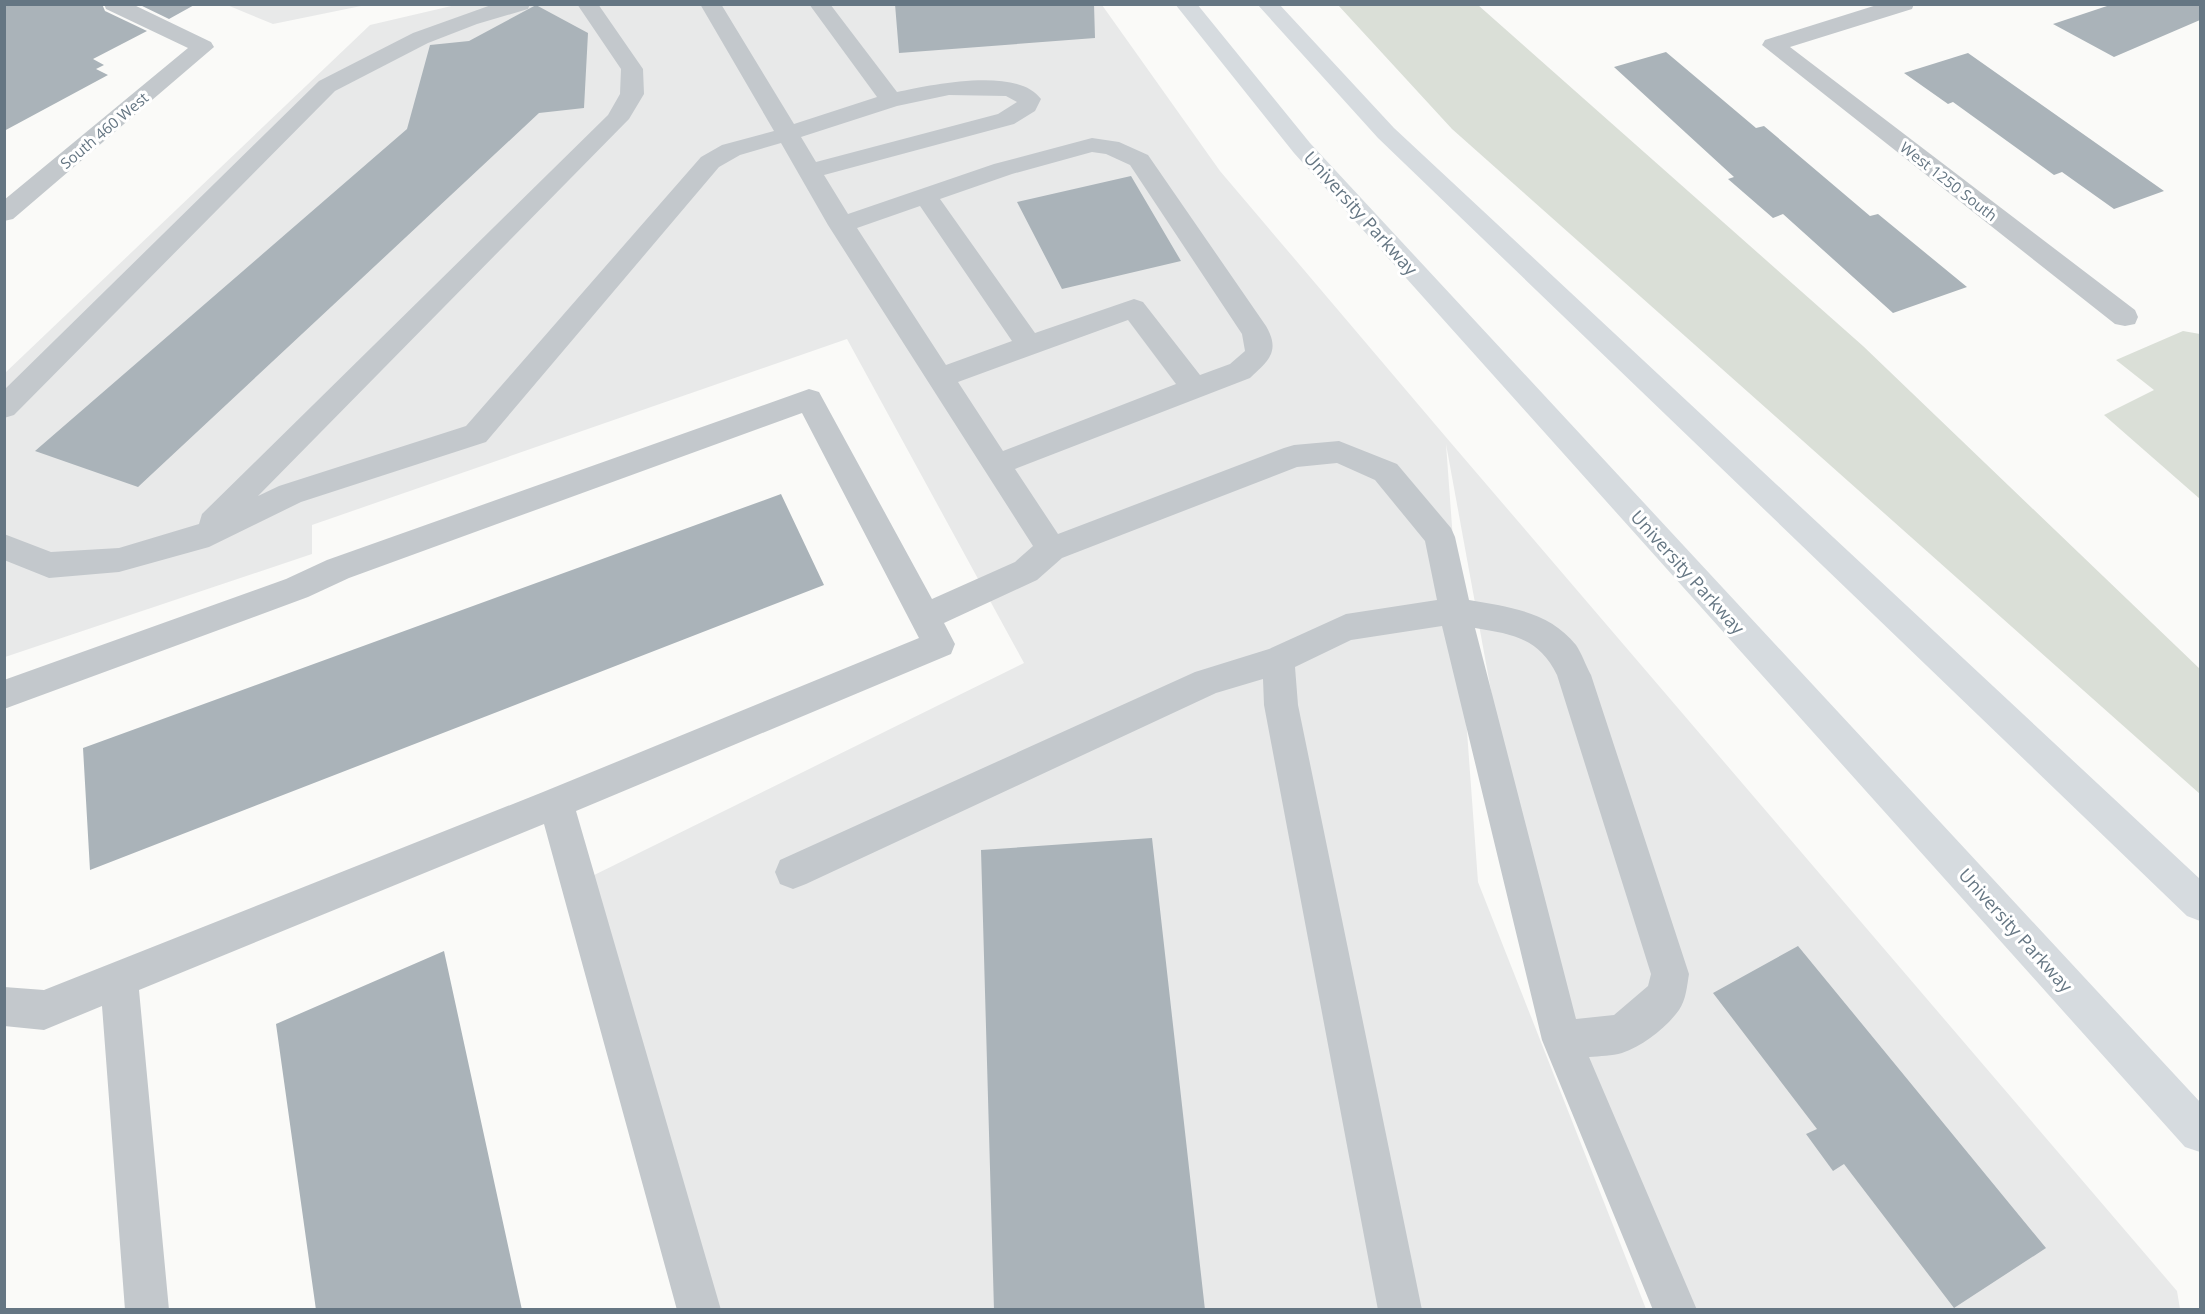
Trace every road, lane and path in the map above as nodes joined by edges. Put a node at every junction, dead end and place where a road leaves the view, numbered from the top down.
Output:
1 (114, 4) edge
2 (520, 4) edge
3 (587, 4) edge
4 (710, 4) edge
5 (819, 4) edge
6 (1185, 4) edge
7 (1267, 4) edge
8 (1904, 4) edge
9 (891, 100) junction
10 (788, 134) junction
11 (810, 171) junction
12 (925, 196) junction
13 (4, 213) edge
14 (841, 225) junction
15 (2125, 317) dead end
16 (1029, 345) junction
17 (940, 378) junction
18 (1195, 388) junction
19 (4, 408) edge
20 (996, 465) junction
21 (198, 538) junction
22 (4, 546) edge
23 (1051, 549) junction
24 (1455, 611) junction
25 (925, 617) junction
26 (1278, 660) junction
27 (4, 695) edge
28 (556, 803) junction
29 (793, 872) dead end
30 (2200, 903) edge
31 (118, 980) junction
32 (4, 1006) edge
33 (1562, 1040) junction
34 (2200, 1132) edge
35 (147, 1310) edge
36 (699, 1310) edge
37 (1400, 1310) edge
38 (1675, 1310) edge

1 - 13 street, South 460 West
2 - 19 street
3 - 21 street
4 - 10 street
5 - 9 street
6 - 34 main road, University Parkway
7 - 30 main road
8 - 15 street, West 1250 South
9 - 10 street
9 - 11 street
10 - 11 street
10 - 21 street
11 - 14 street
12 - 14 street
12 - 16 street
12 - 18 street
14 - 17 street
16 - 17 street
16 - 18 street
17 - 20 street
18 - 20 street
20 - 23 street
21 - 22 street
23 - 24 street
23 - 25 street
24 - 26 street
24 - 33 street
24 - 33 street
25 - 27 street
25 - 28 street
26 - 29 street
26 - 37 street
28 - 31 street
28 - 36 street
31 - 32 street
31 - 35 street
33 - 38 street

